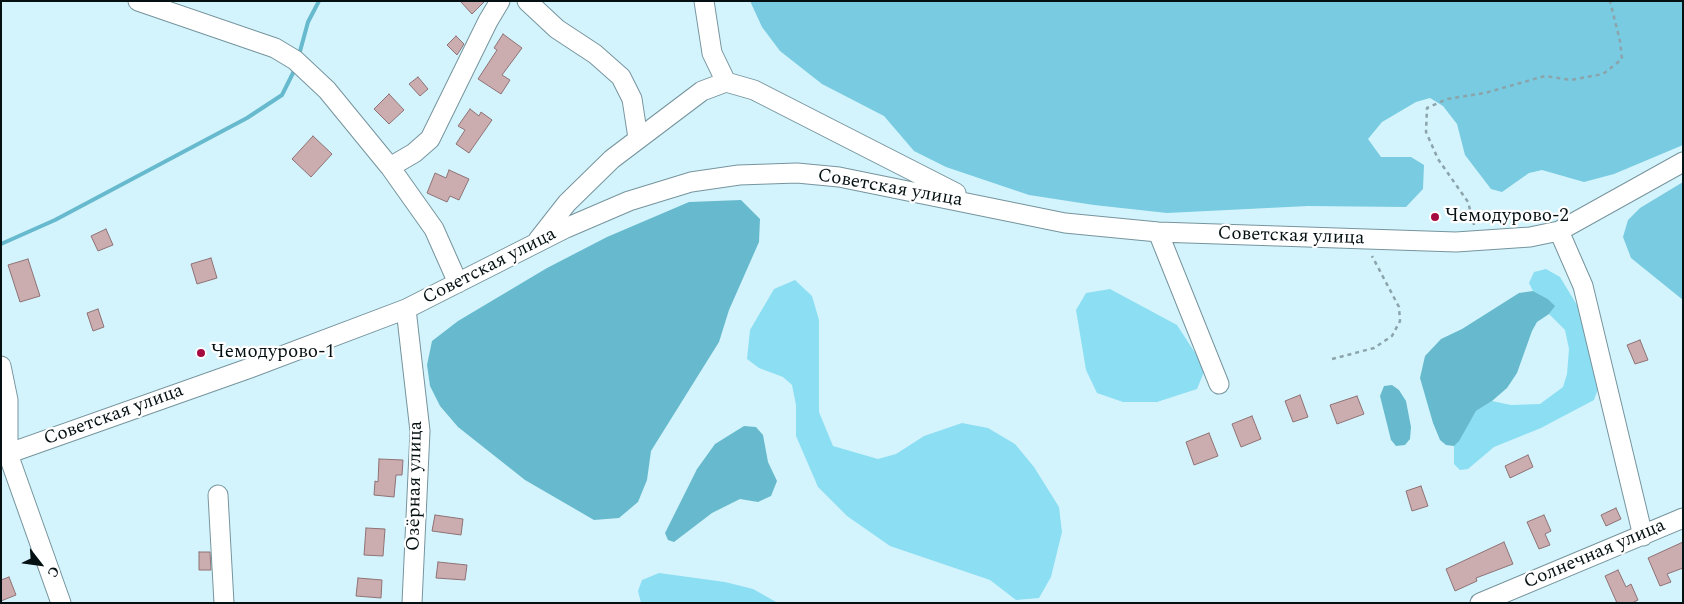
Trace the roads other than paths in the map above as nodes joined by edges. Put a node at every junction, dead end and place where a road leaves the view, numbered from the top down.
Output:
1 (138, 1) edge
2 (500, 1) edge
3 (527, 1) edge
4 (704, 1) edge
5 (726, 82) junction
6 (638, 138) junction
7 (1683, 162) edge
8 (390, 167) junction
9 (981, 206) junction
10 (1559, 231) junction
11 (1158, 232) junction
12 (534, 245) junction
13 (458, 283) junction
14 (406, 309) junction
15 (1, 366) edge
16 (1219, 384) dead end
17 (4, 455) edge
18 (218, 495) dead end
19 (1683, 518) edge
20 (1643, 536) junction
21 (61, 603) edge
22 (224, 603) edge
23 (412, 603) edge
24 (1480, 603) edge

1 - 8 street
2 - 8 street
3 - 6 street
4 - 5 street
5 - 6 street
5 - 9 street
6 - 12 street
7 - 10 street, Советская улица
8 - 13 street
9 - 11 street, Советская улица
9 - 12 street, Советская улица
10 - 11 street, Советская улица
10 - 20 street
11 - 16 street
12 - 13 street, Советская улица
13 - 14 street, Советская улица
14 - 17 street, Советская улица
14 - 23 street, Озёрная улица
15 - 17 street
17 - 21 street
18 - 22 street
19 - 20 street, Солнечная улица
20 - 24 street, Солнечная улица

